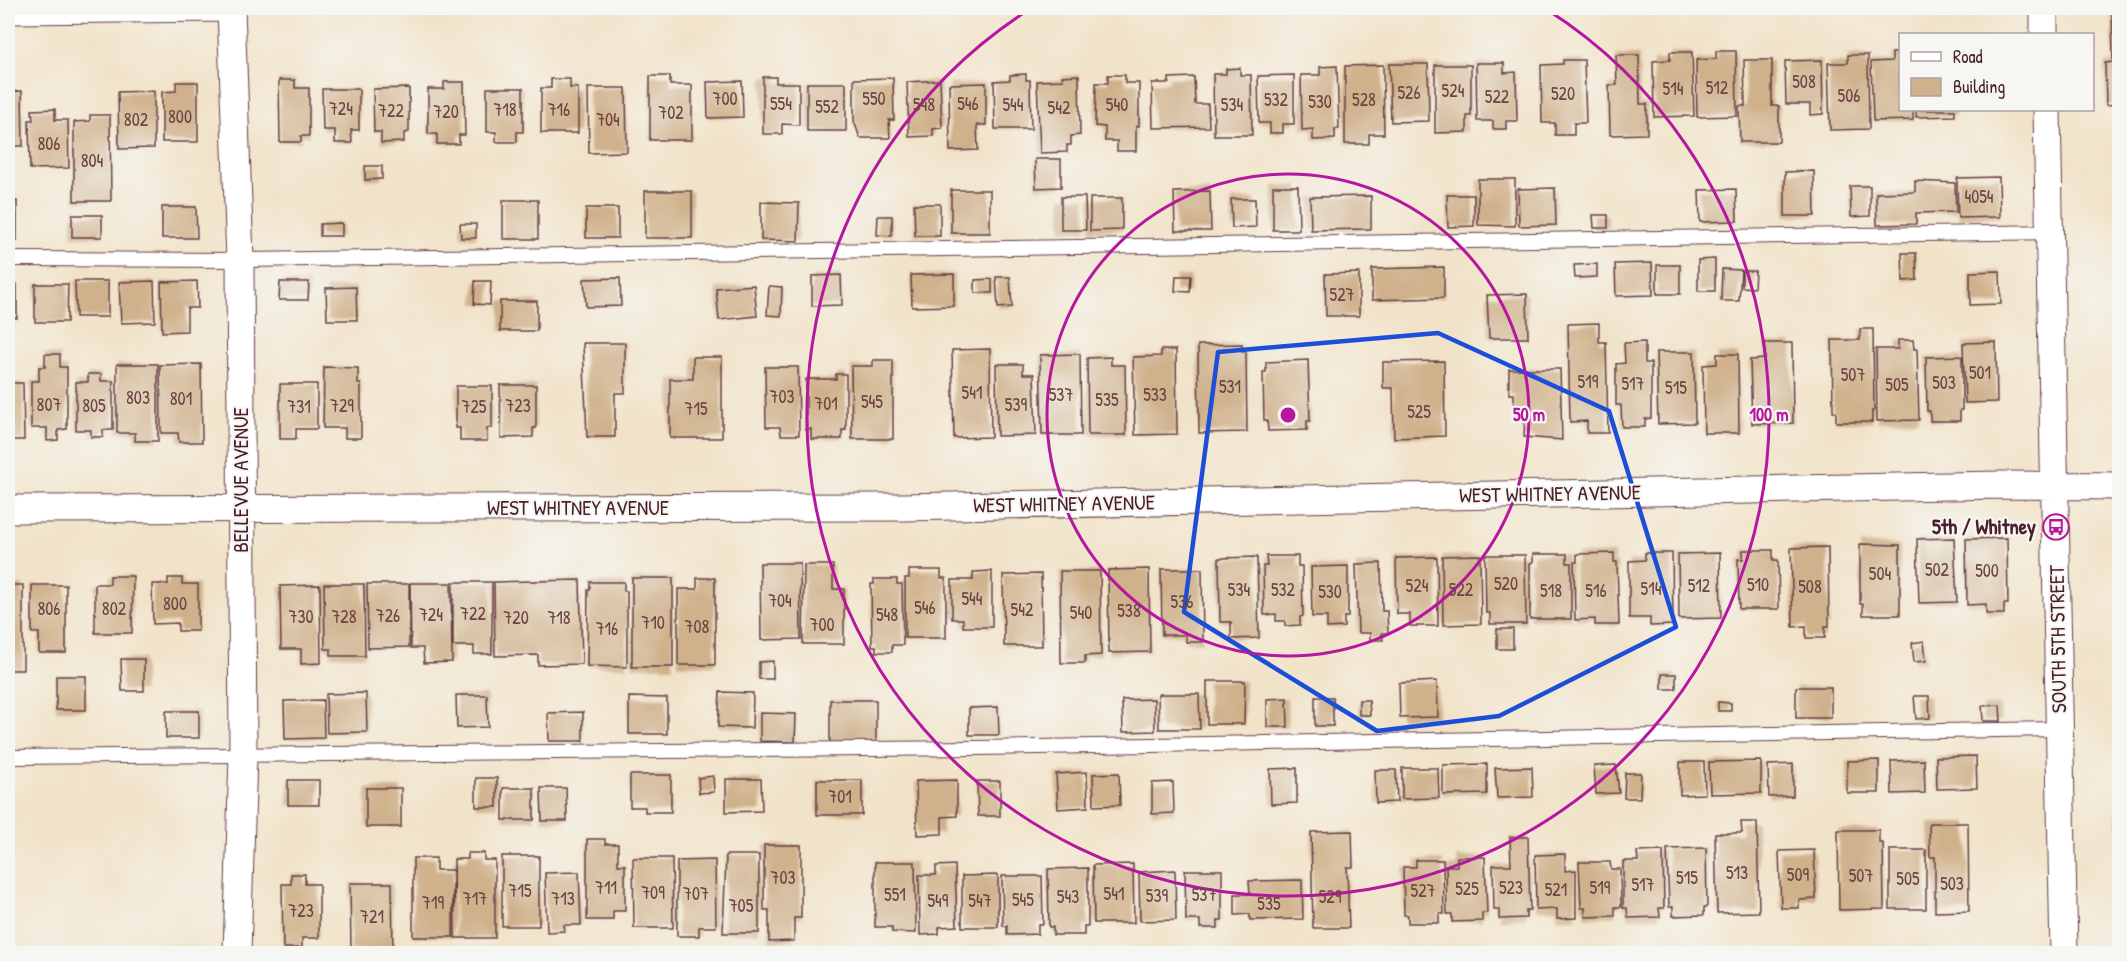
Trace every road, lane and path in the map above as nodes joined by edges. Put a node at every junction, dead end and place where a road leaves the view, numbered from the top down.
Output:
1 (232, 8) edge
2 (2044, 8) edge
3 (8, 10) edge
4 (2044, 33) edge
5 (2046, 111) edge
6 (2050, 232) junction
7 (8, 259) edge
8 (240, 260) junction
9 (2120, 486) edge
10 (2055, 487) junction
11 (241, 507) junction
12 (8, 509) edge
13 (2060, 729) junction
14 (243, 755) junction
15 (8, 757) edge
16 (237, 954) edge
17 (2064, 954) edge

1 - 3 street
1 - 8 street, BELLEVUE AVENUE
2 - 4 street
5 - 6 street, SOUTH 5TH STREET
6 - 8 lane
6 - 10 street, SOUTH 5TH STREET
7 - 8 lane
8 - 11 street, BELLEVUE AVENUE
9 - 10 street, WEST WHITNEY AVENUE
10 - 11 street, WEST WHITNEY AVENUE
10 - 13 street, SOUTH 5TH STREET
11 - 12 street, WEST WHITNEY AVENUE
11 - 14 street, BELLEVUE AVENUE
13 - 14 lane
13 - 17 street, SOUTH 5TH STREET
14 - 15 lane
14 - 16 street, BELLEVUE AVENUE

